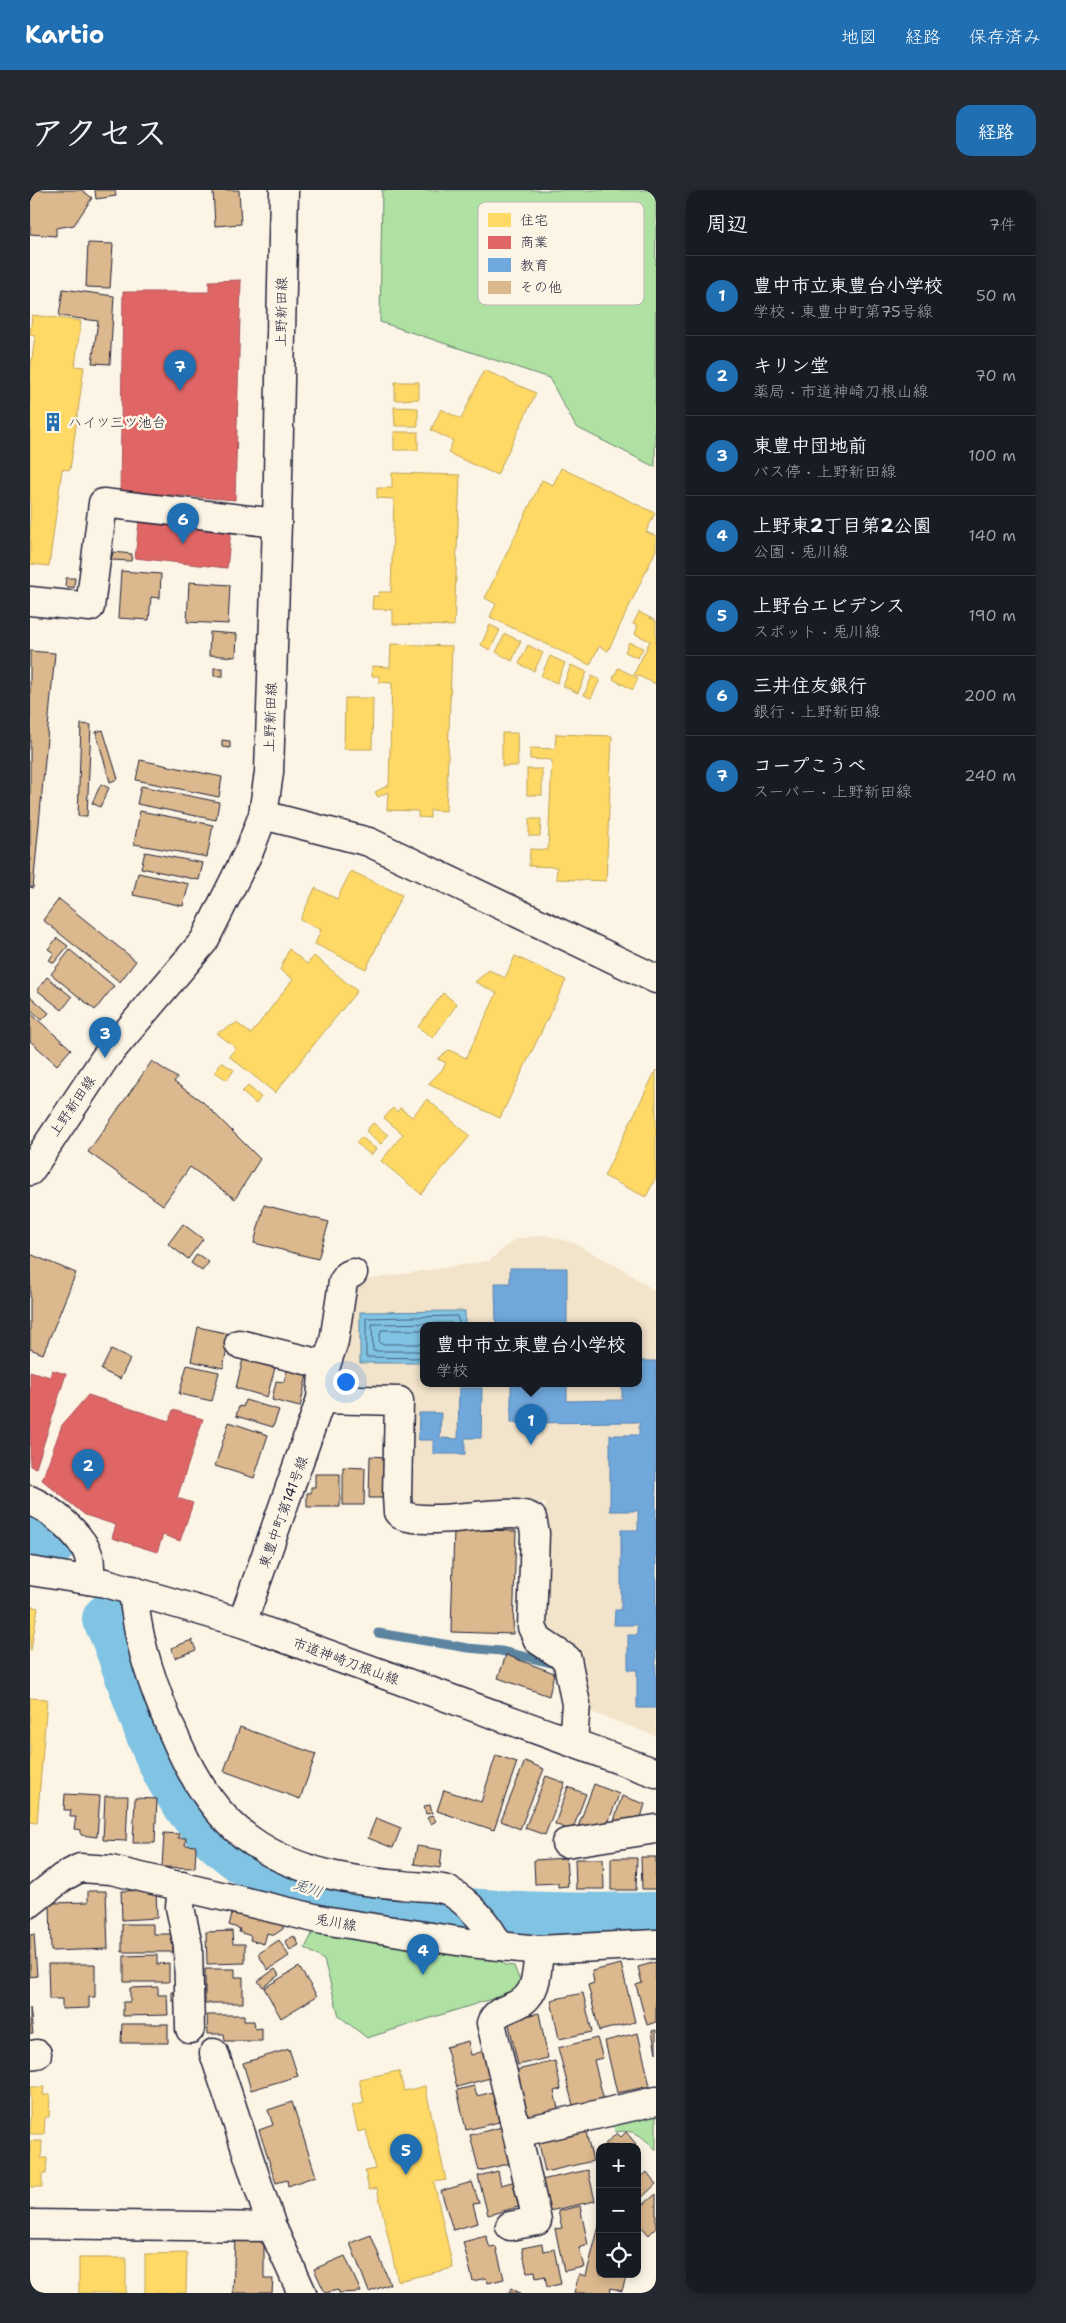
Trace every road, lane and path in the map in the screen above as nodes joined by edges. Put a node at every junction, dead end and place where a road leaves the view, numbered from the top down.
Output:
1 (284, 190) edge
2 (277, 523) junction
3 (30, 602) edge
4 (263, 816) junction
5 (656, 978) edge
6 (30, 1171) edge
7 (353, 1273) dead end
8 (239, 1344) dead end
9 (326, 1365) junction
10 (321, 1399) junction
11 (30, 1500) edge
12 (30, 1571) edge
13 (89, 1580) junction
14 (133, 1590) junction
15 (242, 1624) junction
16 (573, 1742) junction
17 (656, 1773) edge
18 (656, 1829) edge
19 (566, 1842) dead end
20 (182, 1886) junction
21 (30, 1903) edge
22 (656, 1944) edge
23 (498, 1946) junction
24 (540, 1950) junction
25 (190, 2029) dead end
26 (214, 2052) dead end
27 (656, 2101) edge
28 (517, 2133) junction
29 (30, 2224) edge
30 (510, 2226) dead end
31 (272, 2227) junction
32 (302, 2293) edge

1 - 2 street, 上野新田線
2 - 3 street
2 - 4 street, 上野新田線
4 - 5 street
4 - 6 street, 上野新田線
7 - 9 street, 東豊中町第141号線
8 - 9 street
9 - 10 street, 東豊中町第141号線
10 - 15 street, 東豊中町第141号線
10 - 16 street
11 - 13 street
12 - 13 street, 市道神崎刀根山線
13 - 14 street, 市道神崎刀根山線
14 - 15 street, 市道神崎刀根山線
14 - 23 street
15 - 16 street, 市道神崎刀根山線
16 - 17 street, 市道神崎刀根山線
18 - 19 street
20 - 21 street, 兎川線
20 - 23 street, 兎川線
20 - 25 street
22 - 24 street, 兎川線
23 - 24 street, 兎川線
24 - 28 street
26 - 31 street
27 - 28 street
28 - 30 street
29 - 31 street
31 - 32 street

